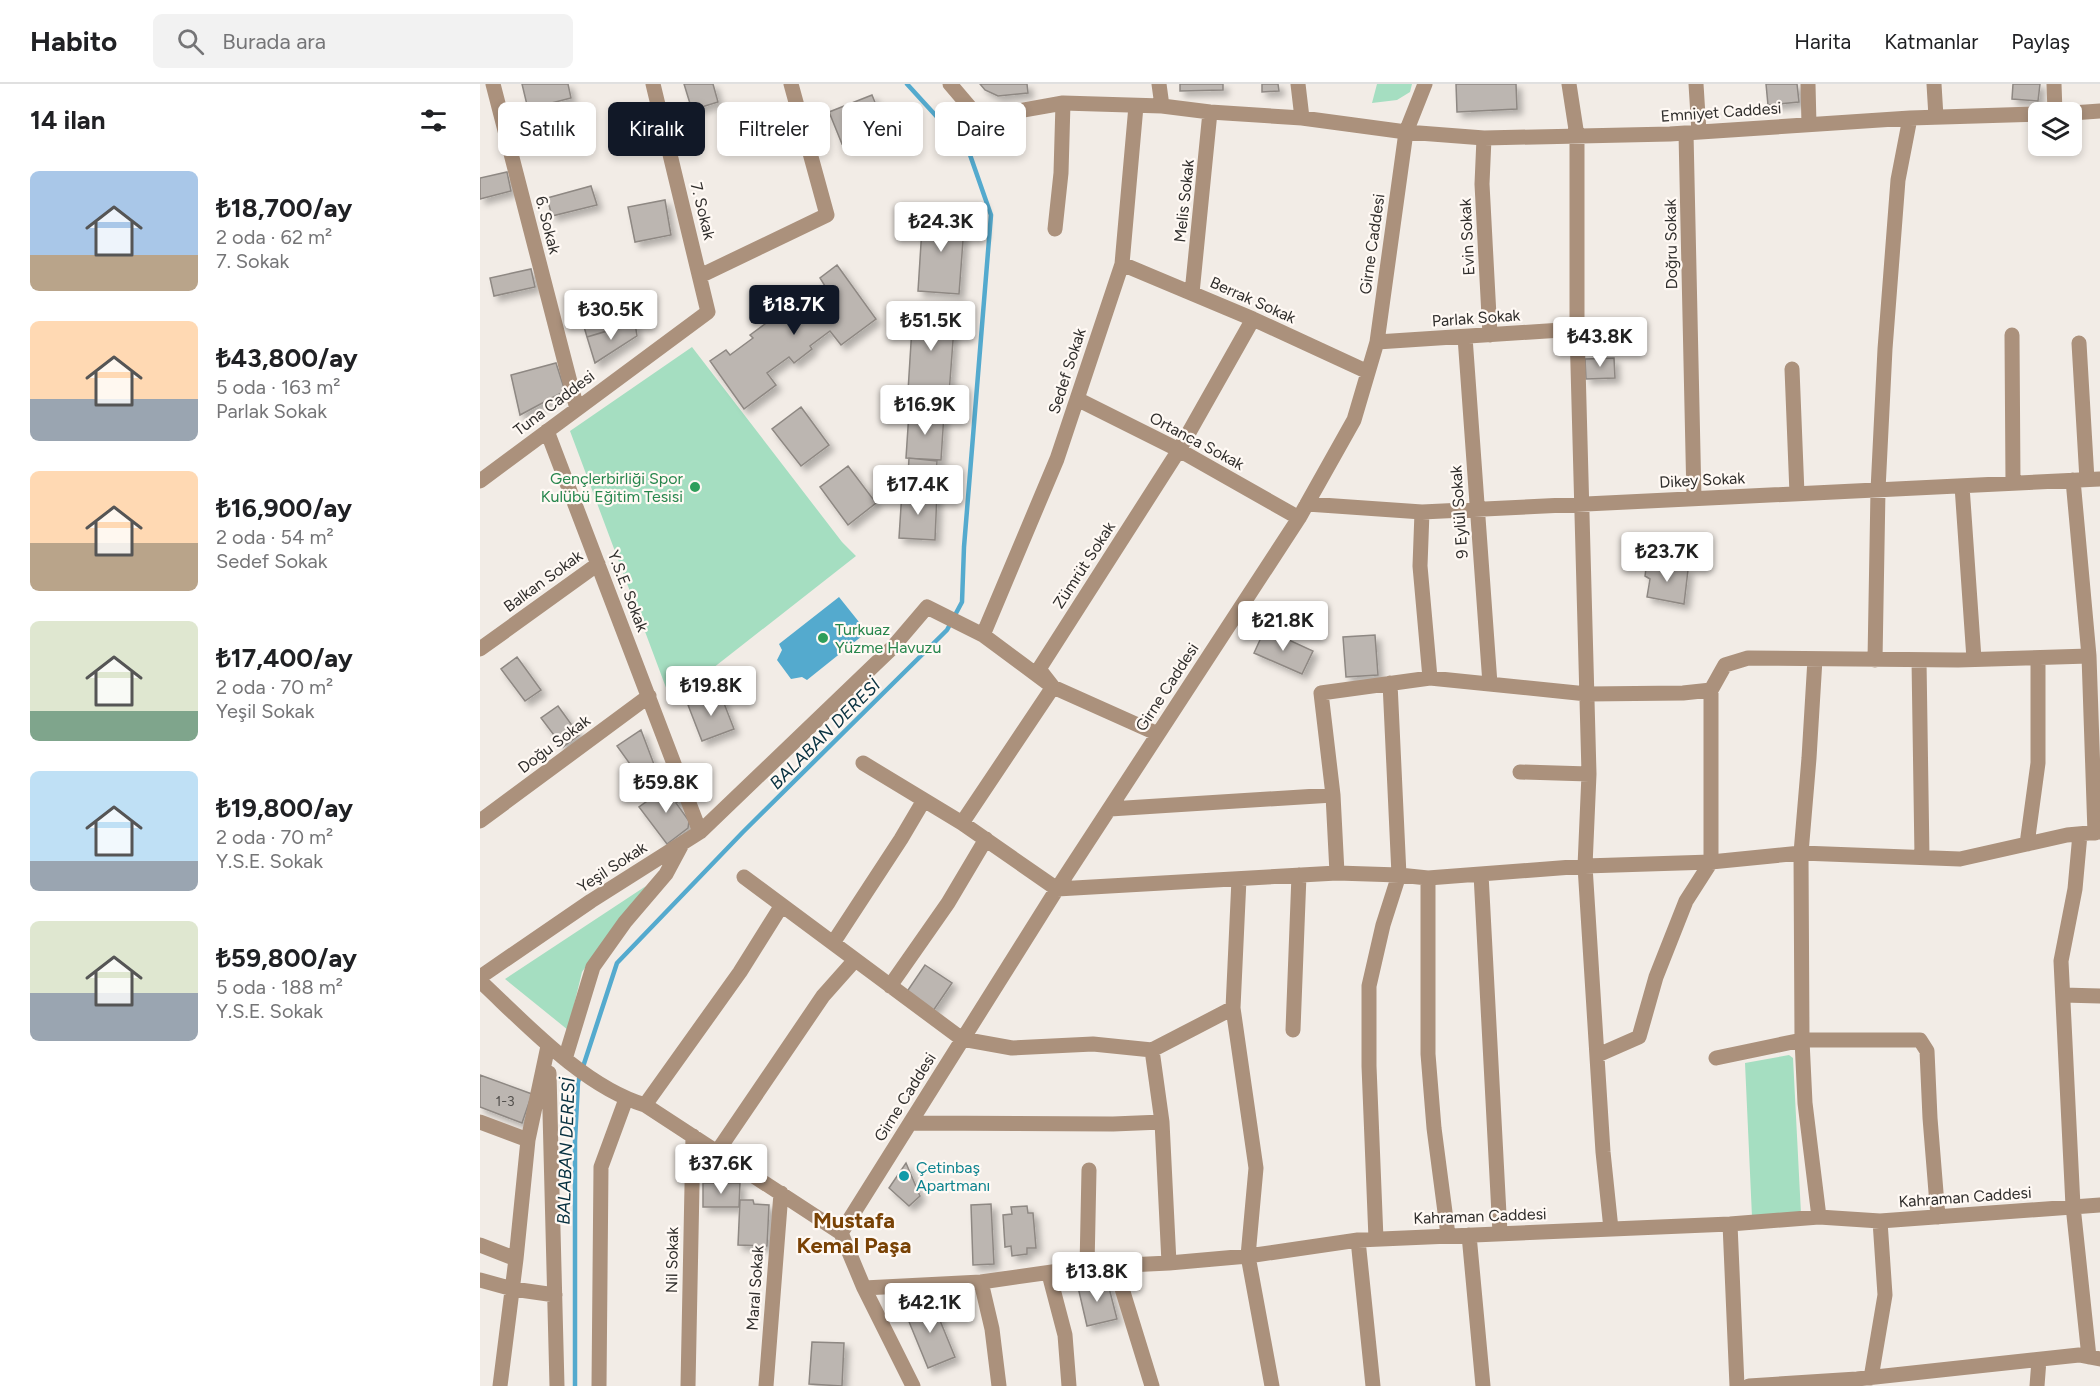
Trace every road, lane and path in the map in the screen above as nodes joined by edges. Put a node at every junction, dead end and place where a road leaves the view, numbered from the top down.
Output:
1 (493, 84) edge
2 (653, 84) edge
3 (791, 84) edge
4 (950, 84) edge
5 (1160, 84) edge
6 (1298, 84) edge
7 (1425, 84) edge
8 (1569, 84) edge
9 (1696, 84) edge
10 (1808, 84) edge
11 (1934, 84) edge
12 (2054, 84) edge
13 (2055, 102) edge
14 (1063, 103) junction
15 (1136, 106) junction
16 (1162, 106) junction
17 (2100, 111) edge
18 (1210, 112) junction
19 (2082, 112) edge
20 (2028, 114) edge
21 (1936, 117) junction
22 (1302, 118) junction
23 (1910, 118) junction
24 (1809, 125) junction
25 (1406, 132) junction
26 (1693, 132) junction
27 (1577, 136) junction
28 (1484, 138) junction
29 (1055, 229) dead end
30 (1122, 264) junction
31 (700, 276) junction
32 (1192, 293) junction
33 (708, 312) joint
34 (1253, 319) junction
35 (1577, 329) junction
36 (1490, 335) junction
37 (2012, 335) dead end
38 (1465, 336) junction
39 (1377, 342) junction
40 (2079, 343) dead end
41 (1792, 369) dead end
42 (1368, 372) junction
43 (1077, 399) junction
44 (577, 409) junction
45 (547, 431) junction
46 (1179, 450) junction
47 (2087, 480) edge
48 (480, 481) edge
49 (2013, 483) junction
50 (1962, 486) junction
51 (1878, 490) junction
52 (1797, 494) junction
53 (1694, 499) junction
54 (1307, 504) junction
55 (1581, 504) junction
56 (1477, 509) junction
57 (1422, 512) junction
58 (1299, 518) junction
59 (598, 564) junction
60 (983, 634) junction
61 (480, 649) edge
62 (2089, 656) junction
63 (2038, 658) junction
64 (1815, 659) junction
65 (1974, 659) junction
66 (1875, 660) junction
67 (1919, 660) junction
68 (1430, 678) junction
69 (1390, 683) junction
70 (1490, 684) junction
71 (1053, 687) junction
72 (1711, 690) junction
73 (1587, 694) junction
74 (649, 696) junction
75 (1158, 734) junction
76 (863, 763) dead end
77 (1520, 772) dead end
78 (1589, 774) junction
79 (1333, 795) junction
80 (924, 800) junction
81 (1110, 809) junction
82 (480, 821) edge
83 (962, 823) junction
84 (700, 832) junction
85 (2098, 832) edge
86 (2080, 834) junction
87 (986, 839) junction
88 (683, 843) junction
89 (2027, 844) junction
90 (1801, 853) junction
91 (1922, 857) junction
92 (1711, 861) junction
93 (1585, 866) junction
94 (1337, 873) junction
95 (1481, 874) junction
96 (1299, 875) junction
97 (1399, 875) junction
98 (744, 877) dead end
99 (1428, 878) junction
100 (1239, 879) junction
101 (1058, 889) junction
102 (782, 905) junction
103 (832, 943) junction
104 (855, 960) junction
105 (480, 979) edge
106 (890, 986) junction
107 (2063, 996) junction
108 (2100, 996) edge
109 (1233, 1008) junction
110 (1293, 1030) dead end
111 (962, 1039) junction
112 (1802, 1040) junction
113 (548, 1046) junction
114 (1152, 1050) junction
115 (1598, 1055) junction
116 (1716, 1058) dead end
117 (569, 1062) junction
118 (626, 1099) junction
119 (645, 1105) junction
120 (480, 1122) edge
121 (1162, 1122) junction
122 (910, 1123) junction
123 (693, 1136) junction
124 (528, 1140) junction
125 (717, 1152) junction
126 (1089, 1170) dead end
127 (781, 1193) junction
128 (2100, 1205) edge
129 (2073, 1206) junction
130 (1819, 1217) junction
131 (1938, 1217) junction
132 (1880, 1221) junction
133 (1731, 1224) junction
134 (1611, 1229) junction
135 (841, 1233) junction
136 (1500, 1233) junction
137 (1470, 1234) junction
138 (1448, 1235) junction
139 (1376, 1239) junction
140 (1358, 1240) junction
141 (480, 1245) edge
142 (1248, 1256) junction
143 (516, 1259) junction
144 (1169, 1263) junction
145 (1115, 1266) junction
146 (1088, 1267) junction
147 (1049, 1274) junction
148 (480, 1280) edge
149 (981, 1282) junction
150 (864, 1288) junction
151 (513, 1289) junction
152 (555, 1295) junction
153 (2095, 1358) edge
154 (2039, 1360) junction
155 (1871, 1378) junction
156 (908, 1384) edge
157 (500, 1386) edge
158 (556, 1386) edge
159 (599, 1386) edge
160 (688, 1386) edge
161 (766, 1386) edge
162 (999, 1386) edge
163 (1069, 1386) edge
164 (1152, 1386) edge
165 (1272, 1386) edge
166 (1373, 1386) edge
167 (1483, 1386) edge
168 (1737, 1386) edge
169 (1749, 1386) edge
170 (2037, 1386) edge

1 - 44 street, 6. Sokak
2 - 31 street, 7. Sokak
3 - 31 street
4 - 14 street
5 - 16 street
6 - 22 street
7 - 25 street, Girne Caddesi
8 - 27 street
9 - 26 street, Doğru Sokak
10 - 24 street
11 - 21 street
12 - 13 street
14 - 15 street
14 - 29 street
15 - 16 street
15 - 30 street, Sedef Sokak
16 - 18 street
17 - 19 street
18 - 22 street
18 - 32 street, Melis Sokak
20 - 21 street, Emniyet Caddesi
21 - 23 street, Emniyet Caddesi
22 - 25 street
23 - 24 street, Emniyet Caddesi
23 - 51 street
24 - 26 street, Emniyet Caddesi
25 - 28 street, Emniyet Caddesi
25 - 39 street, Girne Caddesi
26 - 27 street, Emniyet Caddesi
26 - 53 street, Doğru Sokak
27 - 28 street, Emniyet Caddesi
27 - 35 street
28 - 36 street, Evin Sokak
30 - 32 street, Berrak Sokak
30 - 43 street, Sedef Sokak
31 - 33 street, 7. Sokak
32 - 34 street, Berrak Sokak
33 - 44 street, Tuna Caddesi
34 - 42 street, Berrak Sokak
34 - 46 street, Zümrüt Sokak
35 - 36 street, Parlak Sokak
35 - 55 street
36 - 38 street, Parlak Sokak
37 - 49 street
38 - 39 street, Parlak Sokak
38 - 56 street, 9 Eylül Sokak
39 - 42 street, Girne Caddesi
40 - 47 street
41 - 52 street
42 - 54 street, Girne Caddesi
43 - 46 street, Ortanca Sokak
43 - 60 street, Sedef Sokak
44 - 45 street, Tuna Caddesi
45 - 48 street, Tuna Caddesi
45 - 59 street, Y.S.E. Sokak
46 - 58 street, Ortanca Sokak
46 - 71 street, Zümrüt Sokak
47 - 49 street, Dikey Sokak
47 - 62 street
49 - 50 street, Dikey Sokak
50 - 51 street, Dikey Sokak
50 - 65 street
51 - 52 street, Dikey Sokak
51 - 66 street
52 - 53 street, Dikey Sokak
53 - 55 street, Dikey Sokak
54 - 57 street, Dikey Sokak
54 - 58 street, Girne Caddesi
55 - 56 street, Dikey Sokak
55 - 73 street
56 - 57 street, Dikey Sokak
56 - 70 street, 9 Eylül Sokak
57 - 68 street
58 - 75 street, Girne Caddesi
59 - 61 street, Balkan Sokak
59 - 74 street, Y.S.E. Sokak
60 - 71 street
60 - 84 street, Yeşil Sokak
62 - 63 street
62 - 85 street
63 - 65 street
63 - 89 street
64 - 66 street
64 - 72 street
64 - 90 street
65 - 67 street
66 - 67 street
67 - 91 street
68 - 69 street
68 - 70 street
69 - 79 street
69 - 97 street
70 - 73 street
71 - 75 street
71 - 83 street
72 - 73 street
72 - 92 street
73 - 78 street
74 - 82 street, Doğu Sokak
74 - 84 street, Y.S.E. Sokak
75 - 81 street, Girne Caddesi
76 - 80 street
77 - 78 street
78 - 93 street
79 - 81 street
79 - 94 street
80 - 83 street
80 - 103 street
81 - 101 street, Girne Caddesi
83 - 87 street
84 - 88 street, Yeşil Sokak
85 - 86 street
86 - 89 street
86 - 107 street
87 - 101 street
87 - 106 street
88 - 105 street, Yeşil Sokak
88 - 117 street
89 - 91 street
90 - 91 street
90 - 92 street
90 - 112 street
92 - 93 street
92 - 115 street
93 - 95 street
93 - 115 street
94 - 96 street
94 - 97 street
95 - 99 street
95 - 136 street
96 - 100 street
96 - 110 street
97 - 99 street
97 - 139 street
98 - 102 street
99 - 138 street
100 - 101 street
100 - 109 street
101 - 111 street, Girne Caddesi
102 - 103 street
102 - 119 street
103 - 104 street
104 - 106 street
104 - 125 street
105 - 113 street
106 - 111 street
107 - 108 street
107 - 129 street
109 - 114 street
109 - 142 street
111 - 114 street
111 - 122 street, Girne Caddesi
112 - 116 street
112 - 130 street
112 - 131 street
113 - 117 street
113 - 124 street
113 - 152 street
114 - 121 street
115 - 134 street
117 - 118 street
118 - 119 street
118 - 159 street
119 - 123 street
120 - 124 street
121 - 122 street
121 - 144 street
122 - 135 street, Girne Caddesi
123 - 125 street
123 - 160 street, Nil Sokak
124 - 143 street
125 - 127 street
126 - 146 street
127 - 135 street
127 - 161 street, Maral Sokak
128 - 129 street, Kahraman Caddesi
129 - 131 street, Kahraman Caddesi
129 - 153 street
130 - 132 street, Kahraman Caddesi
130 - 133 street, Kahraman Caddesi
131 - 132 street, Kahraman Caddesi
132 - 155 street
133 - 134 street, Kahraman Caddesi
133 - 168 street
134 - 136 street, Kahraman Caddesi
135 - 150 street
136 - 137 street, Kahraman Caddesi
137 - 138 street, Kahraman Caddesi
137 - 167 street
138 - 139 street, Kahraman Caddesi
139 - 140 street, Kahraman Caddesi
140 - 142 street, Kahraman Caddesi
140 - 166 street
141 - 143 street
142 - 144 street, Kahraman Caddesi
142 - 165 street
143 - 151 street
144 - 145 street, Kahraman Caddesi
145 - 146 street, Kahraman Caddesi
145 - 164 street
146 - 147 street, Kahraman Caddesi
147 - 149 street, Kahraman Caddesi
147 - 163 street
148 - 151 street
149 - 150 street, Kahraman Caddesi
149 - 162 street
150 - 156 street
151 - 152 street
151 - 157 street
152 - 158 street
153 - 154 street
154 - 155 street
154 - 170 street
155 - 169 street

